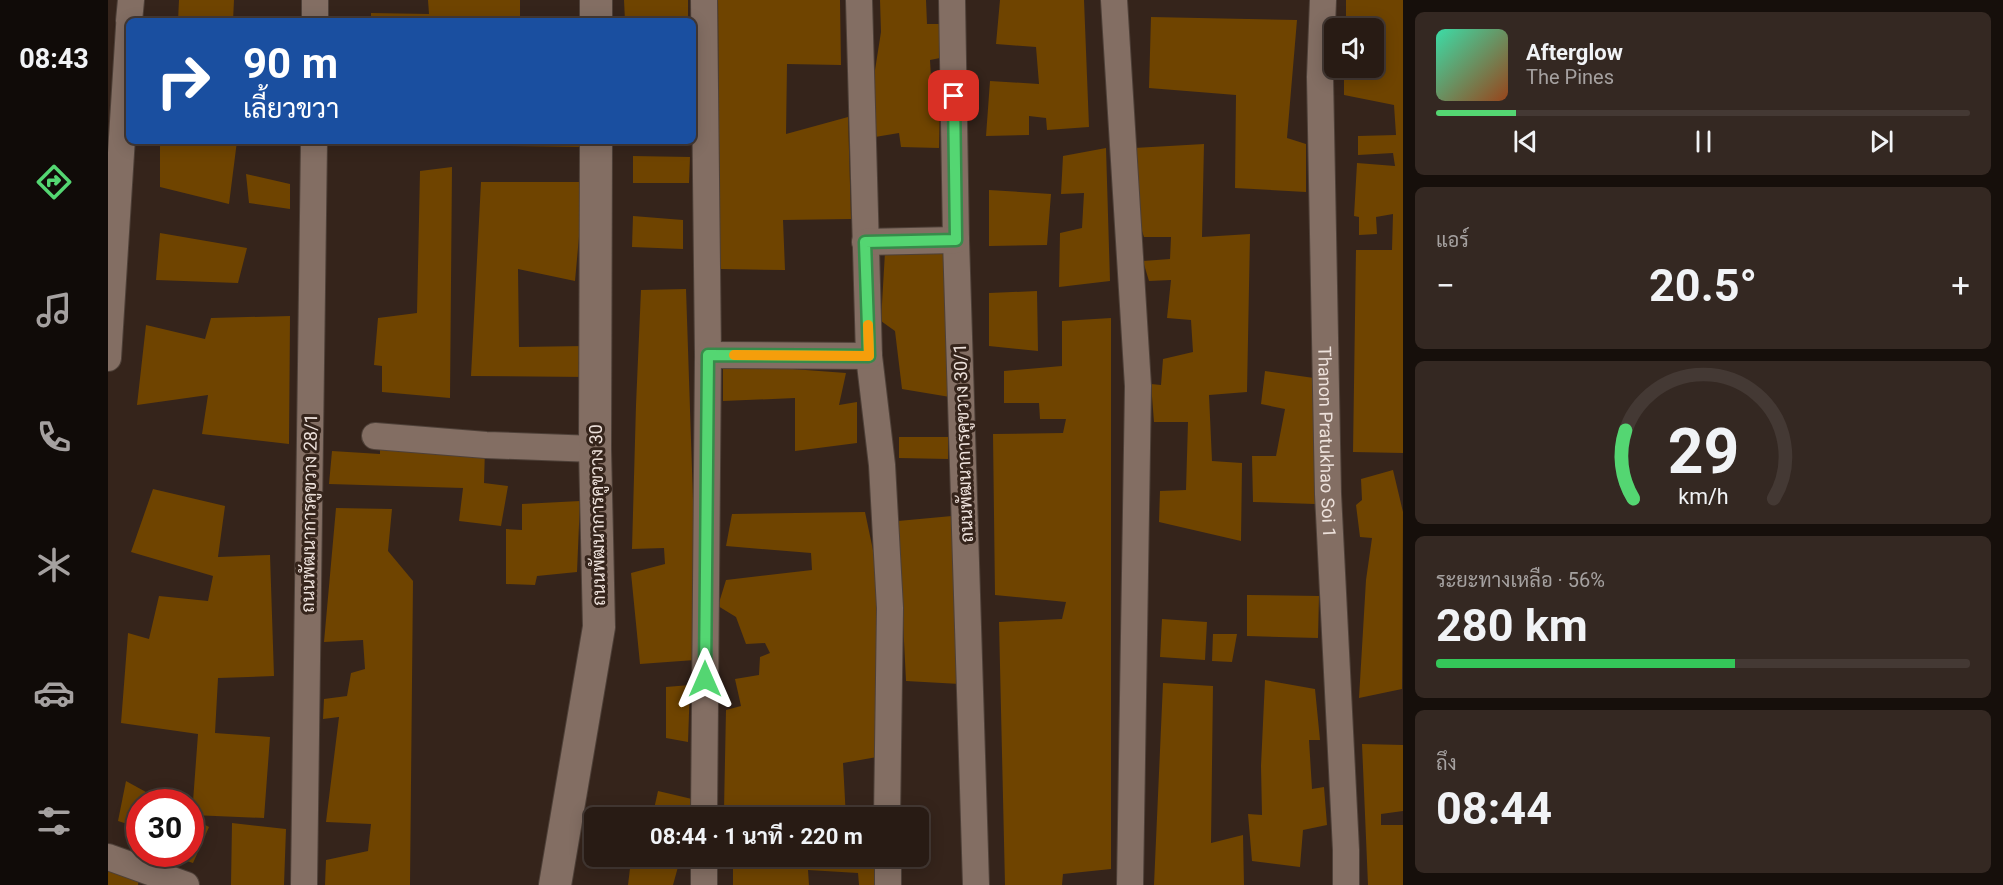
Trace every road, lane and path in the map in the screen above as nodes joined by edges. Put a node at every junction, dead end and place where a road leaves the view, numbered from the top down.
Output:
1 (131, 0) edge
2 (315, 0) edge
3 (596, 0) edge
4 (704, 0) edge
5 (859, 0) edge
6 (952, 0) edge
7 (1114, 0) edge
8 (1323, 0) edge
9 (129, 18) edge
10 (315, 18) edge
11 (596, 18) edge
12 (126, 74) edge
13 (314, 144) edge
14 (596, 144) edge
15 (956, 240) junction
16 (865, 242) junction
17 (708, 355) junction
18 (869, 356) junction
19 (108, 358) edge
20 (375, 436) dead end
21 (596, 449) junction
22 (704, 807) edge
23 (887, 807) edge
24 (108, 857) edge
25 (704, 867) edge
26 (888, 867) edge
27 (186, 885) edge
28 (304, 885) edge
29 (555, 885) edge
30 (704, 885) edge
31 (888, 885) edge
32 (976, 885) edge
33 (1130, 885) edge
34 (1346, 885) edge

1 - 9 street
2 - 10 street
3 - 11 street
4 - 17 street
5 - 16 street
6 - 15 street, ถนนพัฒนาการคูขวาง 30/1
7 - 33 street
8 - 34 street, Thanon Pratukhao Soi 1
12 - 19 street
13 - 28 street, ถนนพัฒนาการคูขวาง 28/1
14 - 21 street, ถนนพัฒนาการคูขวาง 30
15 - 16 street
15 - 32 street, ถนนพัฒนาการคูขวาง 30/1
16 - 18 street
17 - 18 street
17 - 22 street
18 - 23 street
20 - 21 street
21 - 29 street, ถนนพัฒนาการคูขวาง 30
24 - 27 street
25 - 30 street
26 - 31 street

